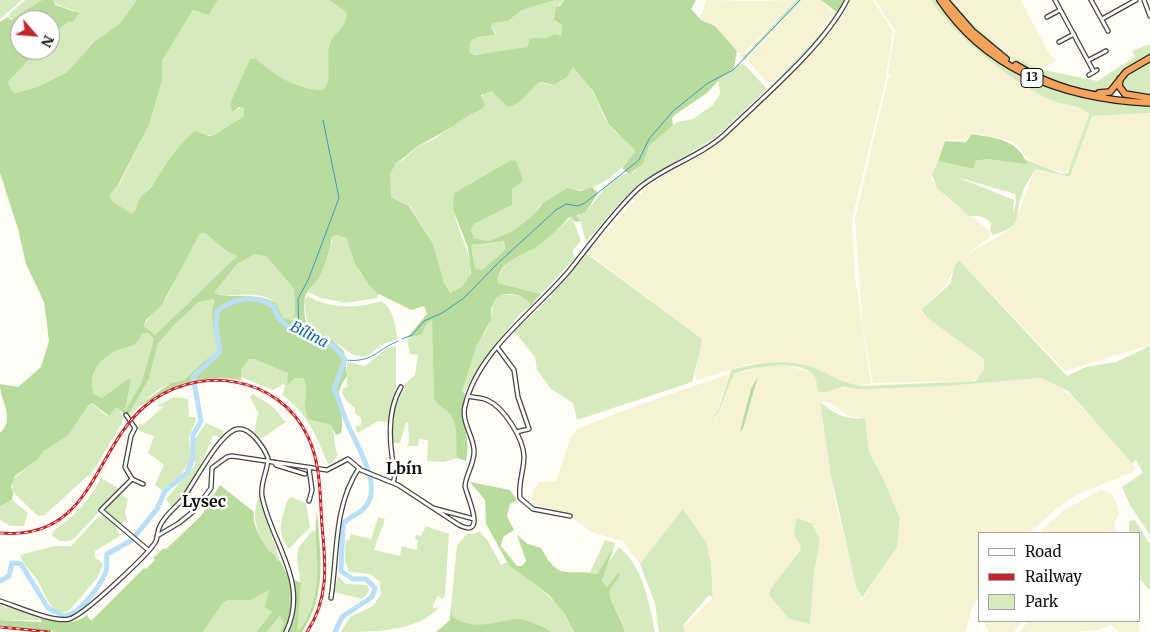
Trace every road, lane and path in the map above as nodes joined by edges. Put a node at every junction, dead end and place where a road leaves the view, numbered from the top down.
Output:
1 (848, 0) edge
2 (940, 0) edge
3 (945, 0) edge
4 (1055, 0) edge
5 (1091, 0) edge
6 (1136, 0) edge
7 (1144, 0) edge
8 (1060, 10) junction
9 (1150, 16) edge
10 (1047, 17) dead end
11 (1102, 19) junction
12 (1108, 31) dead end
13 (1074, 34) junction
14 (1059, 42) dead end
15 (1106, 51) dead end
16 (1150, 58) edge
17 (1088, 60) junction
18 (1089, 75) dead end
19 (1120, 77) junction
20 (1046, 80) junction
21 (1150, 99) edge
22 (1150, 103) edge
23 (497, 347) junction
24 (401, 387) dead end
25 (468, 396) junction
26 (126, 415) dead end
27 (516, 432) junction
28 (268, 460) junction
29 (274, 462) junction
30 (410, 467) dead end
31 (309, 468) junction
32 (359, 468) junction
33 (306, 474) dead end
34 (396, 474) junction
35 (132, 479) junction
36 (393, 483) junction
37 (143, 484) dead end
38 (309, 501) dead end
39 (433, 508) junction
40 (570, 516) dead end
41 (474, 519) junction
42 (157, 536) junction
43 (148, 549) junction
44 (331, 598) dead end
45 (0, 601) edge
46 (286, 632) edge

1 - 23 street
2 - 22 highway, 13
3 - 20 highway, 13
4 - 8 street
5 - 11 street
6 - 11 street
7 - 9 street
8 - 10 street
8 - 13 street
11 - 12 street
13 - 14 street
13 - 17 street
15 - 17 street
16 - 19 highway
17 - 18 street
19 - 20 highway
19 - 21 highway
20 - 21 highway, 13
23 - 25 street
23 - 27 street
24 - 34 street
25 - 27 street
25 - 41 street
26 - 35 street
27 - 40 street
28 - 29 street
28 - 42 street
28 - 42 street
28 - 46 street
29 - 31 street
29 - 33 street
30 - 34 street
31 - 32 street
31 - 38 street
32 - 36 street
32 - 44 street
34 - 36 street
35 - 37 street
35 - 43 street
36 - 39 street
39 - 41 street
39 - 41 street
42 - 43 street
43 - 45 street

